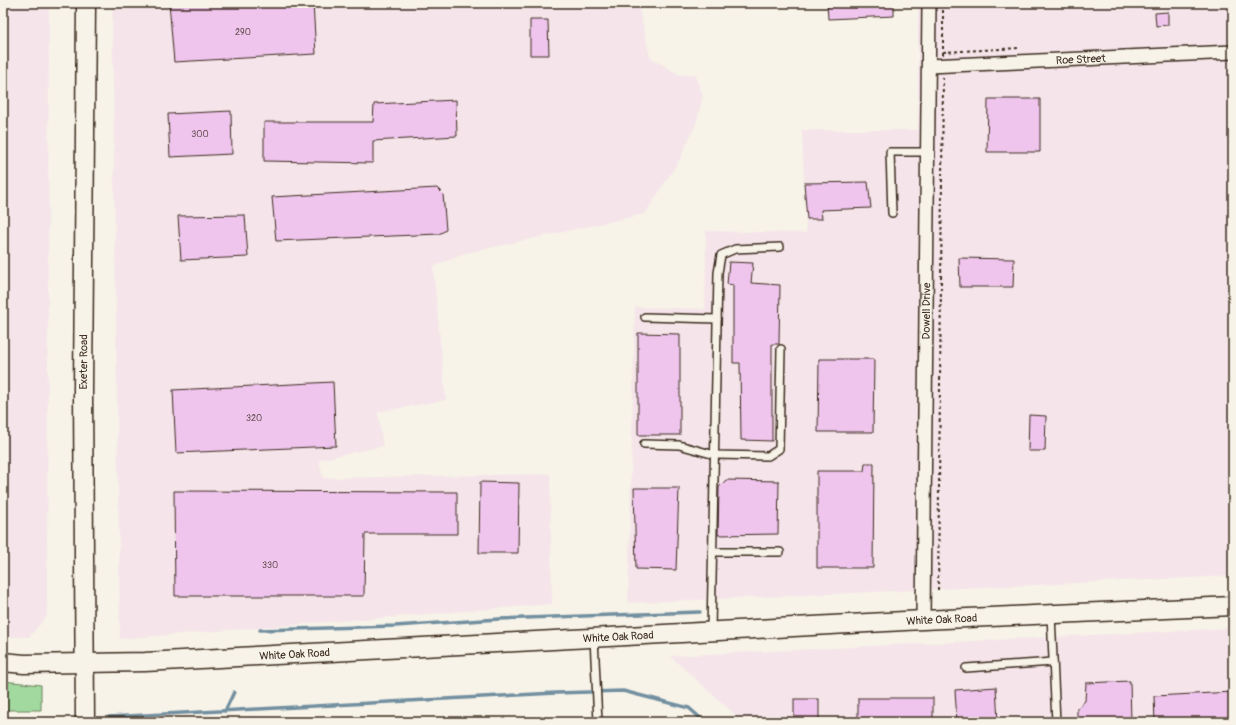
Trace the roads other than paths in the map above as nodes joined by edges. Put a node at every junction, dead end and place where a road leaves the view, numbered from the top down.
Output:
1 (86, 3) edge
2 (929, 3) edge
3 (1233, 52) edge
4 (929, 66) junction
5 (928, 152) junction
6 (892, 213) dead end
7 (780, 246) dead end
8 (645, 317) dead end
9 (717, 319) junction
10 (781, 349) dead end
11 (644, 444) dead end
12 (715, 455) junction
13 (712, 552) junction
14 (780, 552) dead end
15 (1233, 606) edge
16 (1051, 614) junction
17 (923, 620) junction
18 (711, 632) junction
19 (594, 638) junction
20 (3, 662) edge
21 (1053, 662) junction
22 (85, 664) junction
23 (966, 668) dead end
24 (598, 721) edge
25 (85, 722) edge
26 (1056, 722) edge

1 - 22 street, Exeter Road
2 - 4 street, Dowell Drive
3 - 4 street, Roe Street
4 - 5 street, Dowell Drive
5 - 6 lane
5 - 17 street, Dowell Drive
7 - 9 lane
8 - 9 lane
9 - 12 lane
10 - 12 lane
11 - 12 lane
12 - 13 lane
13 - 14 lane
13 - 18 lane
15 - 16 street, White Oak Road
16 - 17 street, White Oak Road
16 - 21 lane
17 - 18 street, White Oak Road
18 - 19 street, White Oak Road
19 - 22 street, White Oak Road
19 - 24 lane
20 - 22 street, White Oak Road
21 - 23 lane
21 - 26 lane
22 - 25 street, Exeter Road

